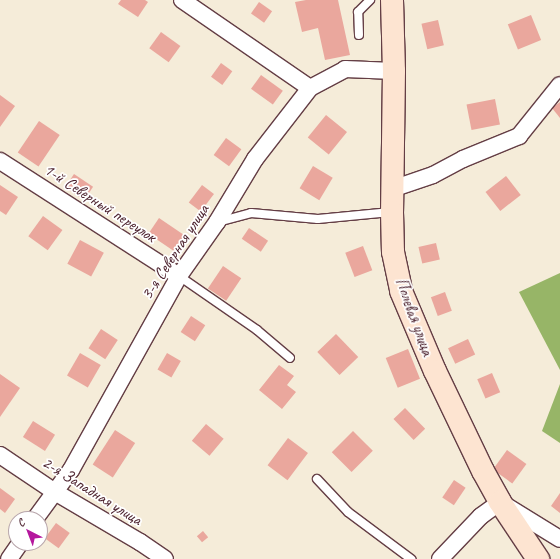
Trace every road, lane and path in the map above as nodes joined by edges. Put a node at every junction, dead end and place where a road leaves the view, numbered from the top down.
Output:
1 (182, 0) edge
2 (370, 0) edge
3 (392, 0) edge
4 (360, 35) dead end
5 (394, 71) junction
6 (560, 86) edge
7 (310, 88) junction
8 (0, 161) edge
9 (392, 189) junction
10 (392, 212) junction
11 (217, 222) junction
12 (179, 276) junction
13 (290, 358) dead end
14 (0, 455) edge
15 (317, 479) dead end
16 (55, 492) junction
17 (500, 502) junction
18 (41, 511) edge
19 (560, 539) edge
20 (165, 559) edge
21 (411, 559) edge
22 (440, 559) edge
23 (538, 559) edge

1 - 7 street
2 - 4 lane
3 - 5 main road, Полевая улица
5 - 7 street, 3-я Северная улица
5 - 9 main road, Полевая улица
6 - 9 street
7 - 11 street, 3-я Северная улица
8 - 12 street, 1-й Северный переулок
9 - 10 main road, Полевая улица
10 - 11 lane
10 - 17 main road, Полевая улица
11 - 12 street, 3-я Северная улица
12 - 13 lane
12 - 16 street, 3-я Северная улица
14 - 16 street, 2-я Западная улица
15 - 21 lane
16 - 18 street, 3-я Северная улица
16 - 20 street, 2-я Западная улица
17 - 19 street
17 - 22 street
17 - 23 main road, Полевая улица

